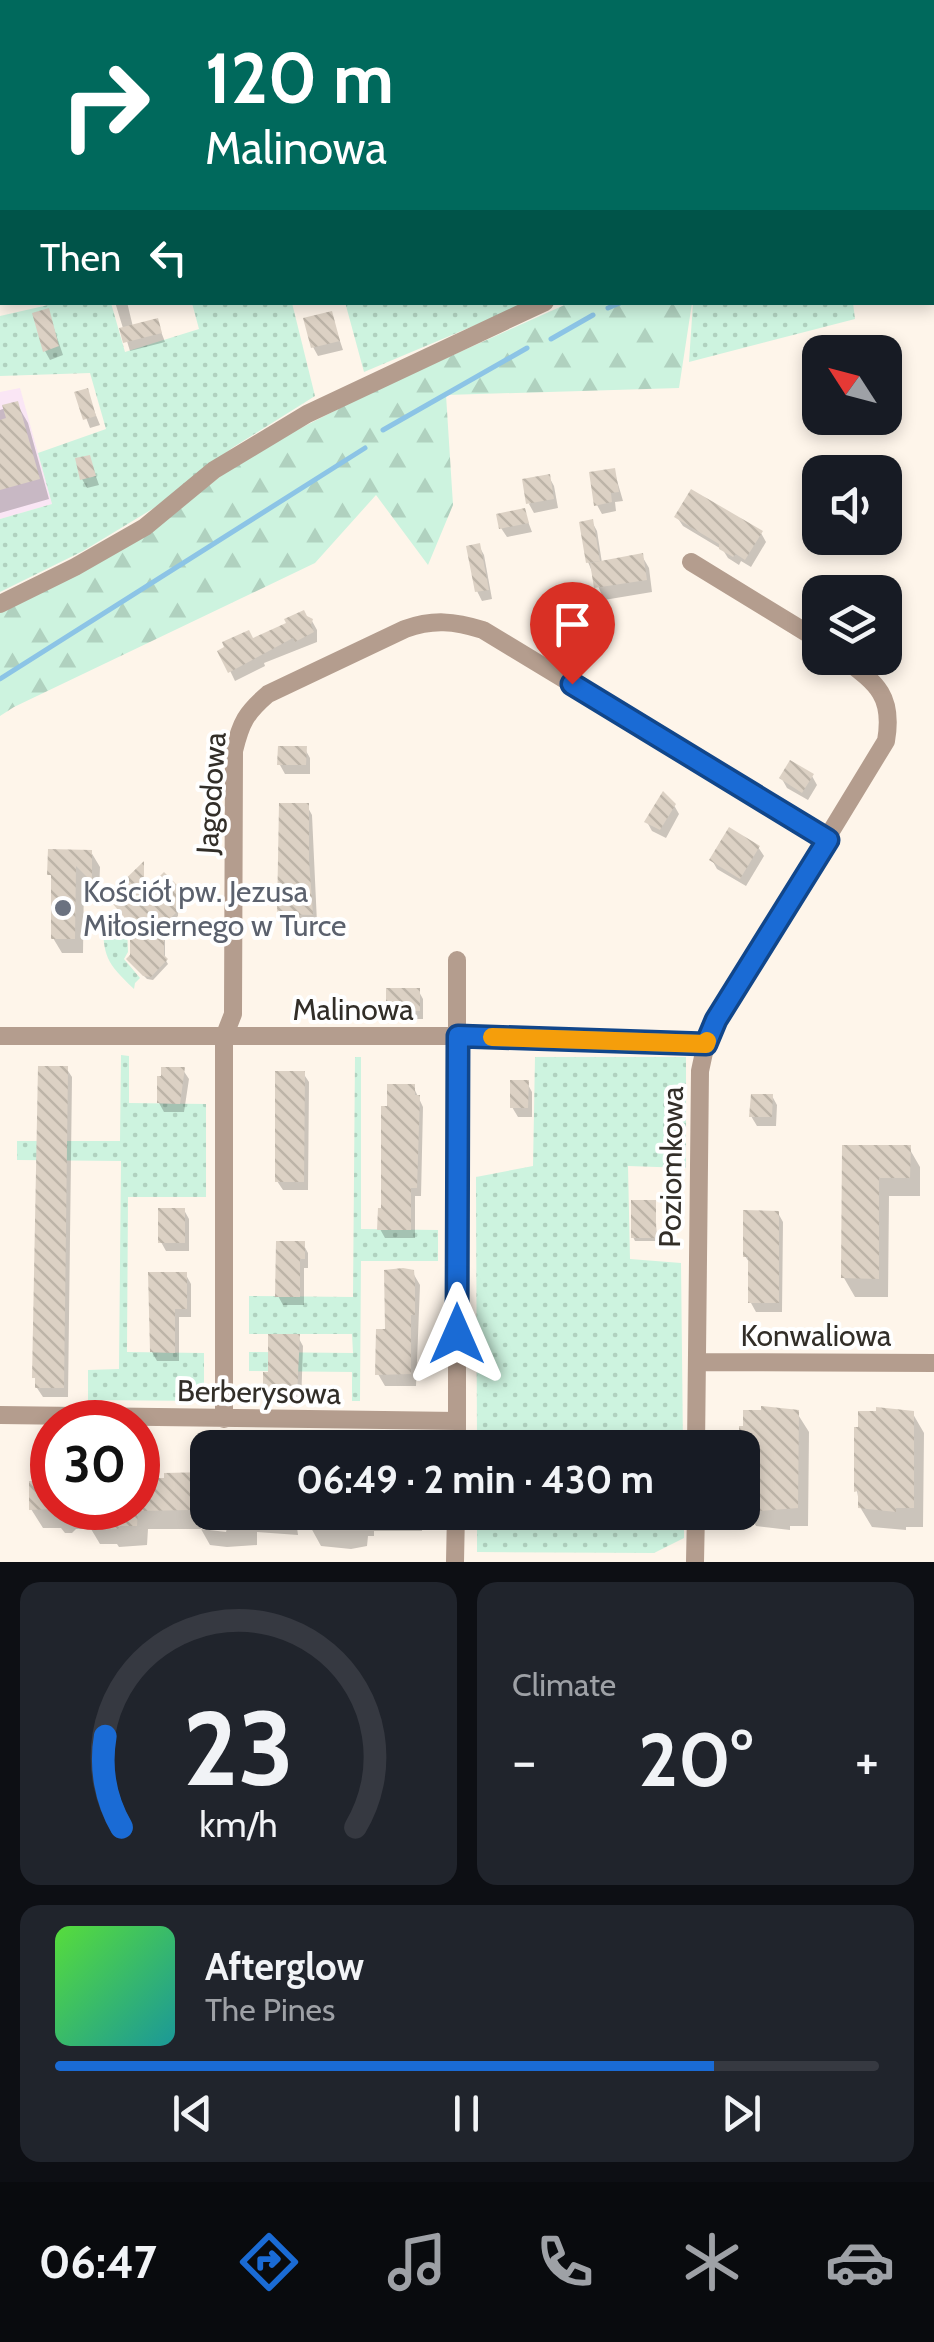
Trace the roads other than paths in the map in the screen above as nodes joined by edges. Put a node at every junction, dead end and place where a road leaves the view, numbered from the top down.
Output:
1 (539, 305) edge
2 (691, 562) dead end
3 (0, 604) edge
4 (802, 630) edge
5 (865, 675) edge
6 (828, 840) junction
7 (457, 960) dead end
8 (0, 1036) edge
9 (224, 1036) junction
10 (458, 1036) junction
11 (706, 1044) junction
12 (697, 1362) junction
13 (934, 1363) edge
14 (0, 1415) edge
15 (224, 1419) junction
16 (457, 1421) junction
17 (457, 1430) edge
18 (696, 1430) edge
19 (456, 1530) edge
20 (696, 1530) edge
21 (455, 1562) edge
22 (695, 1562) edge

1 - 3 street
2 - 4 street
5 - 6 street, Poziomkowa
6 - 9 street, Jagodowa
6 - 11 street, Poziomkowa
7 - 10 street
8 - 9 street, Malinowa
9 - 10 street, Malinowa
9 - 15 street, Jagodowa
10 - 11 street, Malinowa
10 - 16 street
11 - 12 street, Poziomkowa
12 - 13 street, Konwaliowa
12 - 18 street, Poziomkowa
14 - 15 street, Berberysowa
15 - 16 street, Berberysowa
16 - 17 street
19 - 21 street
20 - 22 street

